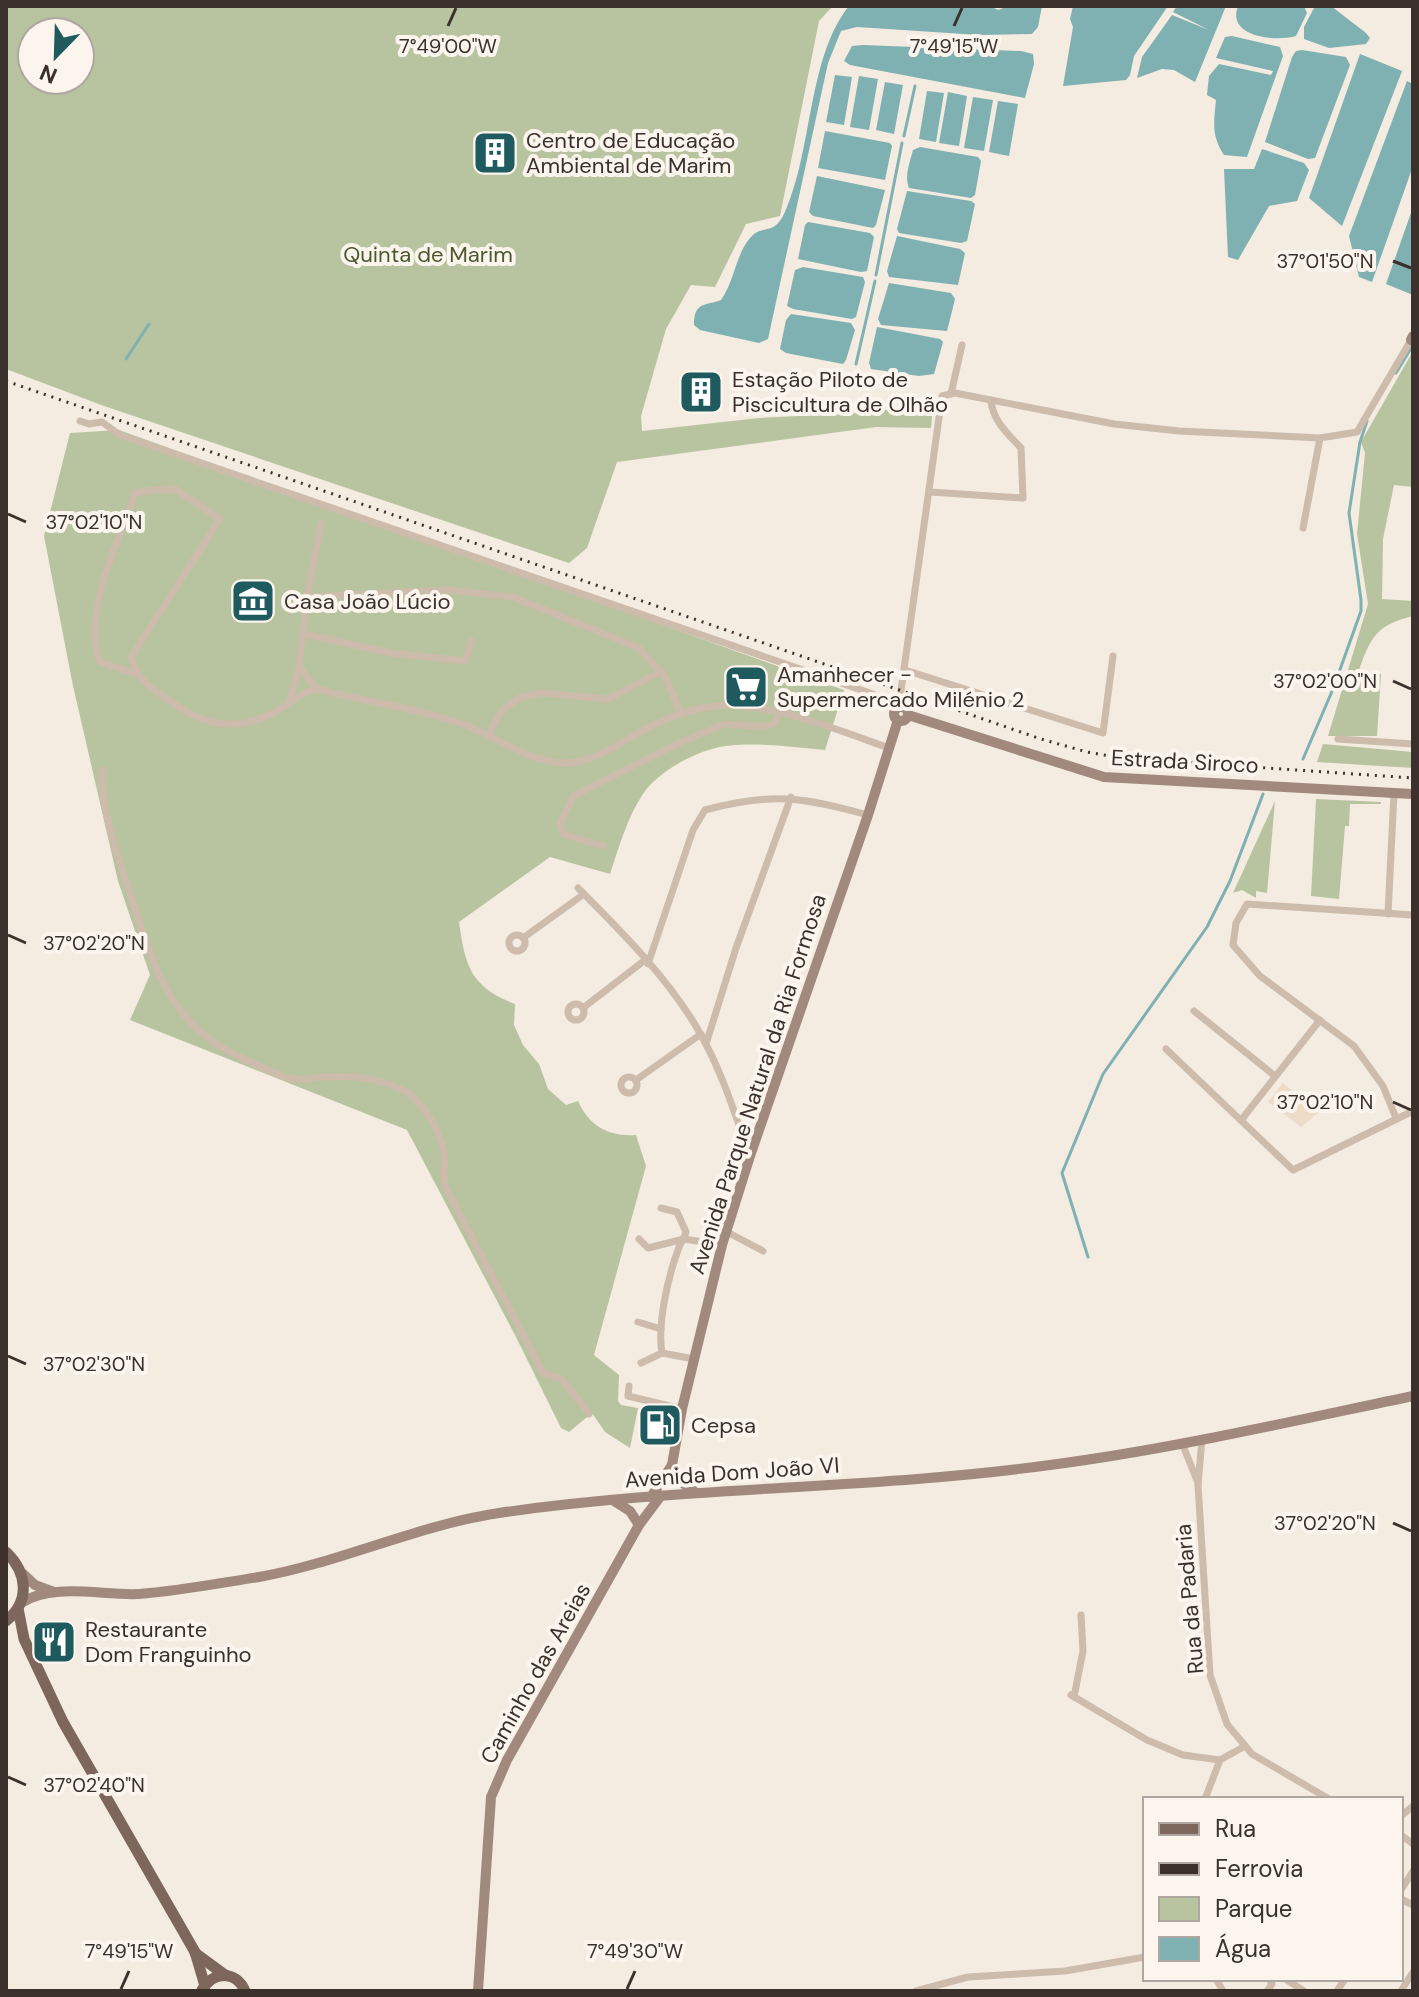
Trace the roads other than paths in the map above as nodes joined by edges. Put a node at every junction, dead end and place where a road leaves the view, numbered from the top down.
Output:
1 (1412, 338) edge
2 (962, 345) dead end
3 (951, 394) junction
4 (991, 400) junction
5 (80, 421) dead end
6 (1320, 438) junction
7 (930, 492) junction
8 (321, 524) dead end
9 (1303, 528) dead end
10 (307, 597) junction
11 (304, 634) junction
12 (471, 641) dead end
13 (1113, 656) dead end
14 (299, 667) junction
15 (905, 670) junction
16 (660, 672) junction
17 (137, 674) junction
18 (317, 689) junction
19 (290, 700) junction
20 (901, 711) junction
21 (780, 713) junction
22 (681, 714) junction
23 (488, 735) junction
24 (1338, 739) dead end
25 (1413, 744) edge
26 (889, 748) junction
27 (102, 770) dead end
28 (1394, 793) junction
29 (1413, 794) edge
30 (791, 797) junction
31 (868, 815) junction
32 (603, 846) dead end
33 (1388, 914) junction
34 (1413, 915) edge
35 (523, 938) dead end
36 (646, 962) junction
37 (583, 1008) dead end
38 (1194, 1011) dead end
39 (715, 1014) junction
40 (691, 1019) junction
41 (1320, 1020) junction
42 (701, 1034) junction
43 (706, 1044) junction
44 (1166, 1049) dead end
45 (1275, 1076) junction
46 (636, 1080) dead end
47 (1413, 1111) edge
48 (1396, 1118) junction
49 (1242, 1119) junction
50 (750, 1156) junction
51 (661, 1208) dead end
52 (727, 1232) junction
53 (639, 1239) dead end
54 (684, 1239) junction
55 (722, 1245) junction
56 (763, 1251) dead end
57 (638, 1322) dead end
58 (661, 1329) junction
59 (662, 1353) junction
60 (694, 1359) junction
61 (641, 1363) dead end
62 (629, 1386) dead end
63 (1413, 1396) edge
64 (682, 1409) junction
65 (589, 1414) dead end
66 (1202, 1439) junction
67 (1182, 1443) junction
68 (671, 1478) junction
69 (1198, 1485) junction
70 (701, 1494) junction
71 (673, 1495) junction
72 (650, 1498) junction
73 (614, 1501) junction
74 (640, 1519) junction
75 (6, 1552) edge
76 (22, 1573) junction
77 (56, 1593) junction
78 (19, 1606) junction
79 (1081, 1615) dead end
80 (6, 1621) edge
81 (6, 1627) edge
82 (24, 1639) junction
83 (1245, 1746) junction
84 (1220, 1760) junction
85 (1206, 1797) edge
86 (1326, 1797) edge
87 (195, 1952) junction
88 (1143, 1957) edge
89 (1413, 1972) edge
90 (225, 1975) junction
91 (203, 1988) edge
92 (245, 1991) edge
93 (478, 1991) edge
94 (916, 1991) edge
95 (1401, 1991) edge

1 - 6 street
2 - 3 street
3 - 4 street
3 - 7 street
4 - 6 street
4 - 7 street
5 - 20 street
6 - 9 street
7 - 15 street
8 - 10 street
10 - 11 street
10 - 16 street
11 - 12 street
11 - 14 street
13 - 15 street
14 - 18 street
14 - 19 street
15 - 20 street
16 - 22 street
16 - 23 street
17 - 17 street
17 - 19 street
18 - 19 street
18 - 23 street
20 - 26 street, Avenida Parque Natural da Ria Formosa
20 - 28 street, Estrada Siroco
21 - 22 street
21 - 26 street
21 - 32 street
22 - 23 street
24 - 25 street
26 - 31 street, Avenida Parque Natural da Ria Formosa
27 - 65 street
28 - 29 street, Estrada Siroco
28 - 33 street
30 - 31 street
30 - 36 street
30 - 39 street
31 - 50 street, Avenida Parque Natural da Ria Formosa
33 - 34 street
33 - 41 street
35 - 36 street
36 - 37 street
36 - 40 street
38 - 45 street
39 - 40 street
39 - 43 street
40 - 42 street
41 - 45 street
41 - 48 street
42 - 43 street
42 - 46 street
43 - 50 street
44 - 49 street
45 - 49 street
47 - 48 street
48 - 49 street
50 - 52 street, Avenida Parque Natural da Ria Formosa
51 - 54 street
52 - 55 street, Avenida Parque Natural da Ria Formosa
52 - 56 street
53 - 54 street
54 - 55 street
54 - 58 street
55 - 60 street, Avenida Parque Natural da Ria Formosa
57 - 58 street
58 - 59 street
59 - 60 street
59 - 61 street
60 - 64 street, Avenida Parque Natural da Ria Formosa
62 - 64 street
63 - 66 street, Avenida Dom João VI
64 - 68 street, Avenida Parque Natural da Ria Formosa
66 - 67 street, Avenida Dom João VI
66 - 69 street
67 - 69 street
67 - 70 street, Avenida Dom João VI
68 - 70 street
68 - 71 street
68 - 72 street, Caminho das Areias
69 - 83 street, Rua da Padaria
70 - 71 street, Avenida Dom João VI
71 - 72 street, Avenida Dom João VI
72 - 73 street, Avenida Dom João VI
72 - 74 street, Caminho das Areias
72 - 74 street
73 - 74 street
73 - 77 street, Avenida Dom João VI
74 - 93 street, Caminho das Areias
75 - 76 main road
76 - 77 street, Avenida Dom João VI
76 - 78 main road
77 - 78 street, Avenida Dom João VI
78 - 80 main road
78 - 82 main road
79 - 84 street
81 - 82 main road
82 - 87 main road
83 - 84 street
83 - 86 street, Rua da Padaria
84 - 85 street
87 - 90 main road
87 - 91 main road
88 - 94 street
89 - 95 street
90 - 91 main road
90 - 92 main road

